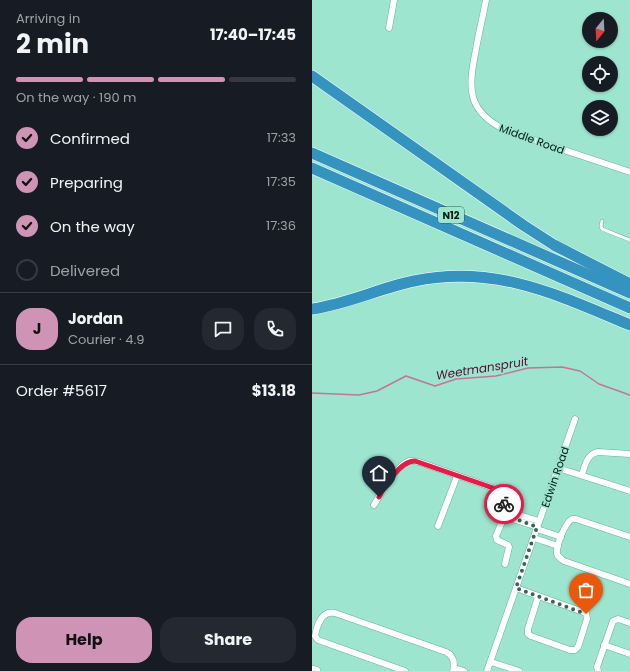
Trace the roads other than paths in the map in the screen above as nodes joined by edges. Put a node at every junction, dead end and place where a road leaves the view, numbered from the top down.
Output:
1 (394, 0) edge
2 (486, 0) edge
3 (389, 28) dead end
4 (315, 77) edge
5 (312, 153) edge
6 (312, 169) edge
7 (630, 172) edge
8 (602, 221) dead end
9 (630, 240) edge
10 (630, 284) edge
11 (630, 293) edge
12 (630, 308) edge
13 (312, 309) edge
14 (630, 325) edge
15 (575, 419) dead end
16 (630, 454) edge
17 (558, 468) junction
18 (582, 475) junction
19 (457, 476) junction
20 (630, 491) edge
21 (374, 505) dead end
22 (506, 514) junction
23 (438, 526) dead end
24 (538, 526) junction
25 (561, 537) junction
26 (534, 538) junction
27 (630, 538) edge
28 (558, 546) junction
29 (504, 564) dead end
30 (630, 584) edge
31 (516, 588) junction
32 (538, 597) junction
33 (630, 623) edge
34 (604, 646) junction
35 (630, 654) edge
36 (491, 662) junction
37 (312, 670) edge
38 (453, 670) edge
39 (516, 670) edge
40 (316, 671) edge
41 (405, 671) edge
42 (464, 671) edge
43 (487, 671) edge
44 (598, 671) edge

1 - 3 street
2 - 7 street, Middle Road
4 - 10 highway
5 - 11 highway, N12
6 - 12 highway, N12
8 - 9 lane
13 - 14 highway
15 - 17 street, Edwin Road
16 - 18 street
17 - 18 street
17 - 24 street, Edwin Road
18 - 20 street
19 - 21 street
19 - 22 street
19 - 23 street
22 - 24 street
22 - 29 street
24 - 25 street
24 - 26 street, Edwin Road
25 - 27 street
25 - 28 street
26 - 28 street
26 - 31 street, Edwin Road
28 - 30 street
31 - 32 street
31 - 36 street, Edwin Road
32 - 32 street
33 - 34 street
34 - 35 street
34 - 44 street
36 - 39 street
36 - 43 street, Edwin Road
37 - 40 main road
38 - 41 street
38 - 42 street

